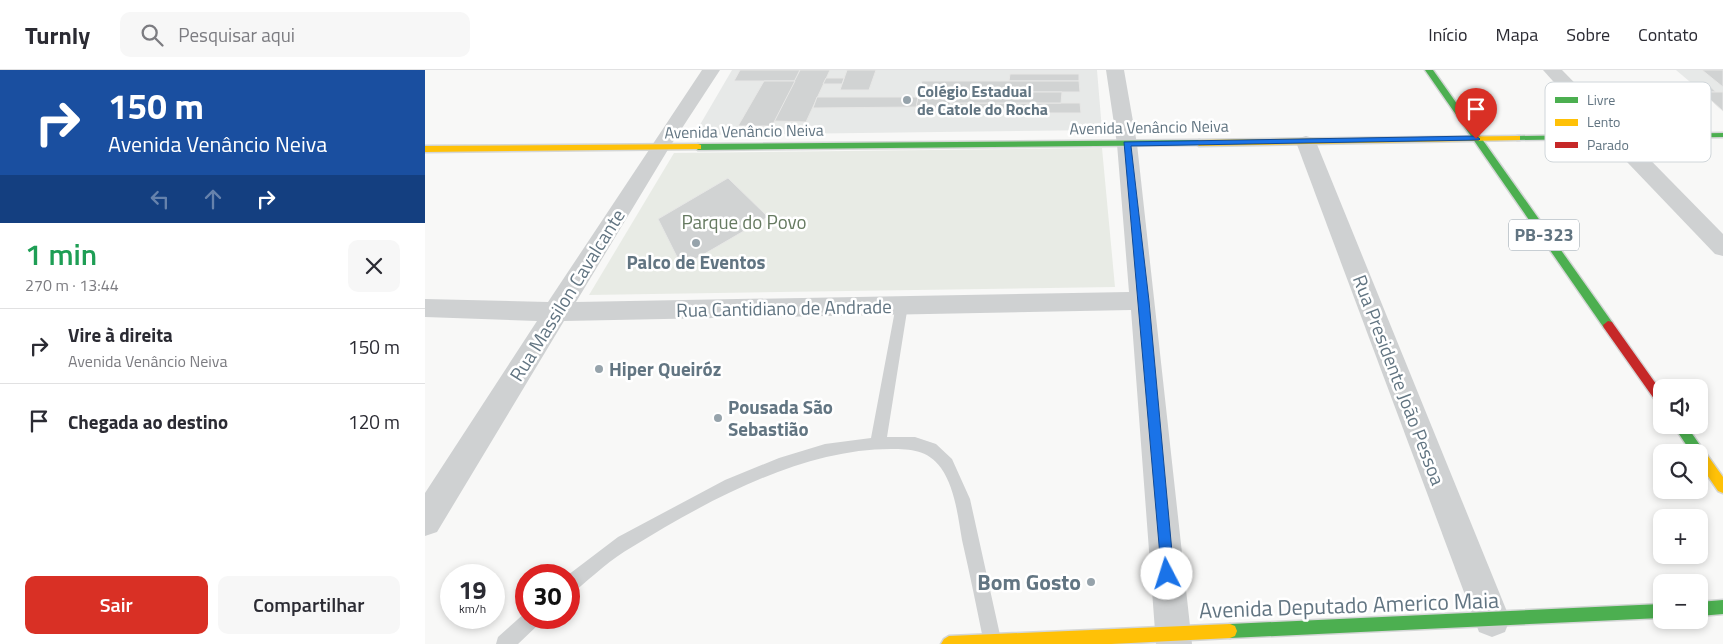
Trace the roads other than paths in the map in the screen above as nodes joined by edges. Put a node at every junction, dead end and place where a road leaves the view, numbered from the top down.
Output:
1 (711, 70) edge
2 (1115, 70) edge
3 (1429, 70) edge
4 (1552, 70) edge
5 (1563, 82) edge
6 (1545, 137) edge
7 (1476, 139) junction
8 (1306, 142) junction
9 (1127, 144) junction
10 (659, 148) junction
11 (428, 152) edge
12 (1639, 162) edge
13 (1723, 248) edge
14 (1143, 301) junction
15 (902, 305) junction
16 (425, 308) edge
17 (556, 312) junction
18 (1653, 389) edge
19 (878, 443) junction
20 (1708, 466) edge
21 (1723, 487) edge
22 (425, 521) edge
23 (580, 576) edge
24 (1723, 607) edge
25 (1708, 608) edge
26 (1653, 610) edge
27 (1492, 619) junction
28 (521, 629) edge
29 (1173, 638) edge
30 (993, 643) edge
31 (505, 644) edge
32 (949, 644) edge

1 - 10 street, Rua Massilon Cavalcante
2 - 9 street
3 - 7 street, PB-323
4 - 5 street
6 - 7 street, Avenida Venâncio Neiva
7 - 8 street, Avenida Venâncio Neiva
7 - 18 street, PB-323
8 - 9 street, Avenida Venâncio Neiva
8 - 27 street, Rua Presidente João Pessoa
9 - 10 street, Avenida Venâncio Neiva
9 - 14 street
10 - 11 street, Avenida Venâncio Neiva
10 - 17 street, Rua Massilon Cavalcante
12 - 13 street
14 - 15 street, Rua Cantidiano de Andrade
14 - 29 street
15 - 17 street, Rua Cantidiano de Andrade
15 - 19 lane
16 - 17 street, Rua Cantidiano de Andrade
17 - 22 street, Rua Massilon Cavalcante
19 - 23 lane
19 - 30 lane
20 - 21 street
24 - 25 street
26 - 27 street, Avenida Deputado Americo Maia
27 - 29 street, Avenida Deputado Americo Maia
28 - 31 lane
29 - 30 street, Avenida Deputado Americo Maia
30 - 32 street, Avenida Deputado Americo Maia

